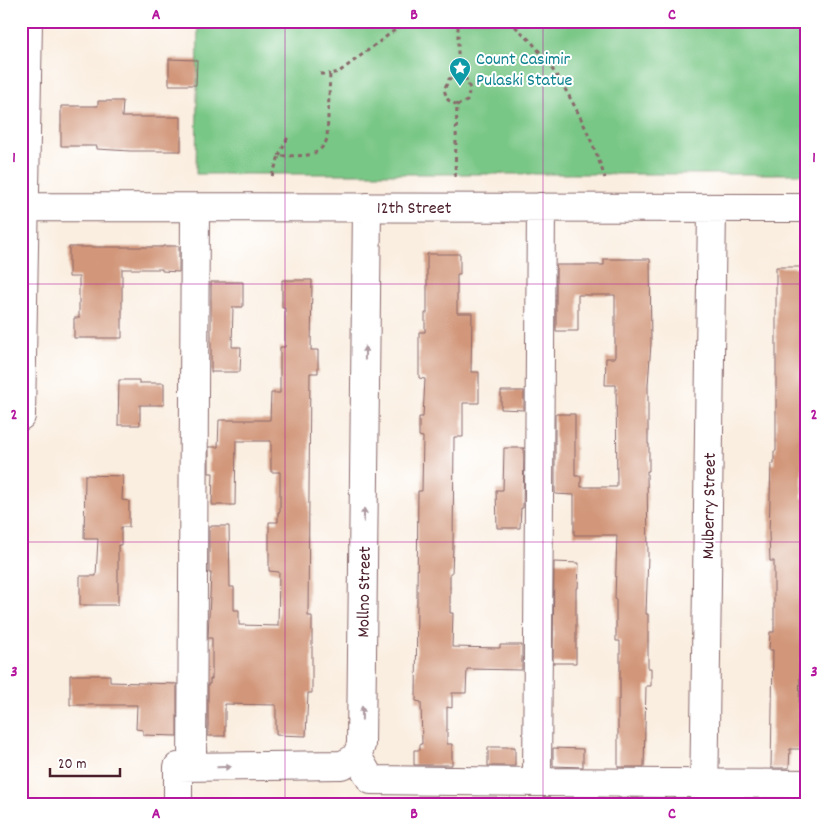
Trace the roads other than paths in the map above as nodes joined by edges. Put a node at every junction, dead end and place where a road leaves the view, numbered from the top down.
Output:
1 (26, 37) edge
2 (23, 207) edge
3 (367, 207) junction
4 (541, 207) junction
5 (195, 208) junction
6 (712, 208) junction
7 (807, 208) edge
8 (21, 416) edge
9 (358, 756) junction
10 (192, 768) junction
11 (537, 782) junction
12 (807, 784) edge
13 (704, 794) edge
14 (178, 805) edge

1 - 2 street
2 - 5 street, 12th Street
2 - 8 street
3 - 4 street, 12th Street
3 - 5 street, 12th Street
9 -> 3 street, Mollno Street
4 - 6 street, 12th Street
4 - 11 street
5 - 10 street
6 - 7 street, 12th Street
6 - 13 street, Mulberry Street
10 -> 9 street
9 - 11 street
10 - 14 street
11 - 13 street
12 - 13 street

